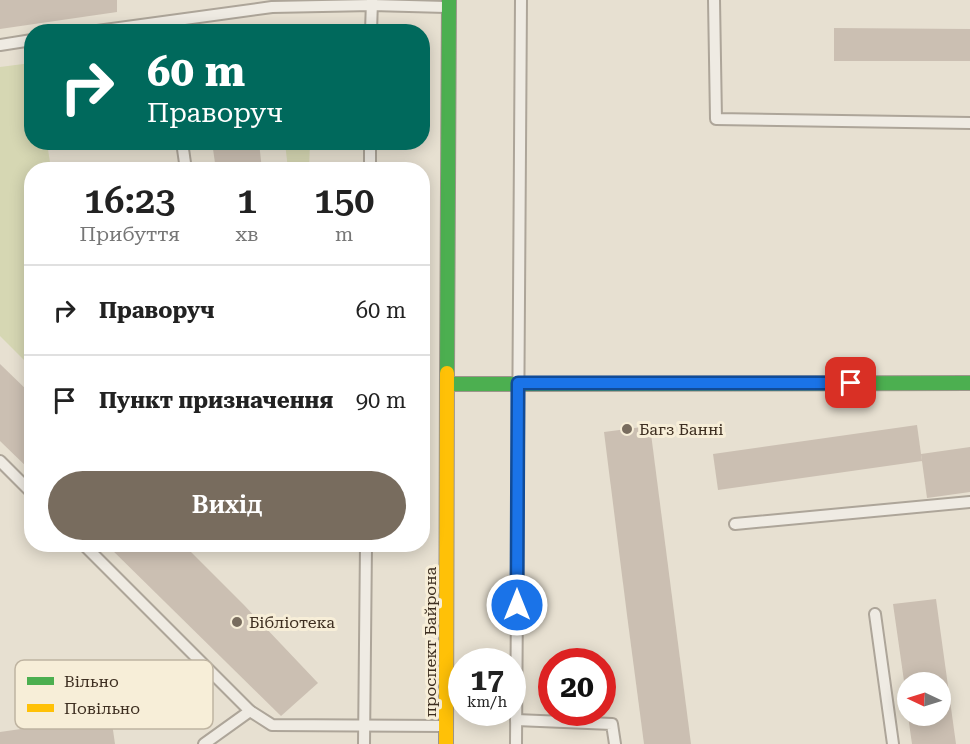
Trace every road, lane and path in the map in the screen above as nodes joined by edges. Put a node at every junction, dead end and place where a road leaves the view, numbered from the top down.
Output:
1 (520, 0) edge
2 (714, 0) edge
3 (372, 2) edge
4 (268, 4) edge
5 (449, 4) edge
6 (175, 24) edge
7 (371, 24) edge
8 (24, 41) edge
9 (0, 45) edge
10 (970, 123) edge
11 (518, 383) junction
12 (449, 384) junction
13 (970, 384) edge
14 (0, 461) edge
15 (24, 485) edge
16 (970, 502) edge
17 (735, 524) dead end
18 (91, 552) edge
19 (366, 552) edge
20 (875, 614) dead end
21 (516, 648) edge
22 (199, 660) edge
23 (213, 674) edge
24 (250, 711) junction
25 (526, 720) edge
26 (446, 726) junction
27 (516, 726) edge
28 (364, 727) junction
29 (204, 744) edge
30 (364, 744) edge
31 (446, 744) edge
32 (516, 744) edge
33 (615, 744) edge
34 (893, 744) edge

1 - 11 lane
2 - 10 lane
3 - 4 lane
3 - 5 lane
3 - 7 lane
4 - 6 lane
5 - 12 main road, проспект Байрона
8 - 9 lane
11 - 12 main road
11 - 13 main road
11 - 21 lane
12 - 26 main road, проспект Байрона
14 - 15 lane
16 - 17 lane
18 - 22 lane
19 - 28 lane
20 - 34 lane
23 - 24 lane
24 - 28 lane
24 - 29 lane
25 - 33 lane
26 - 28 lane
26 - 31 main road, проспект Байрона
27 - 32 lane
28 - 30 lane

